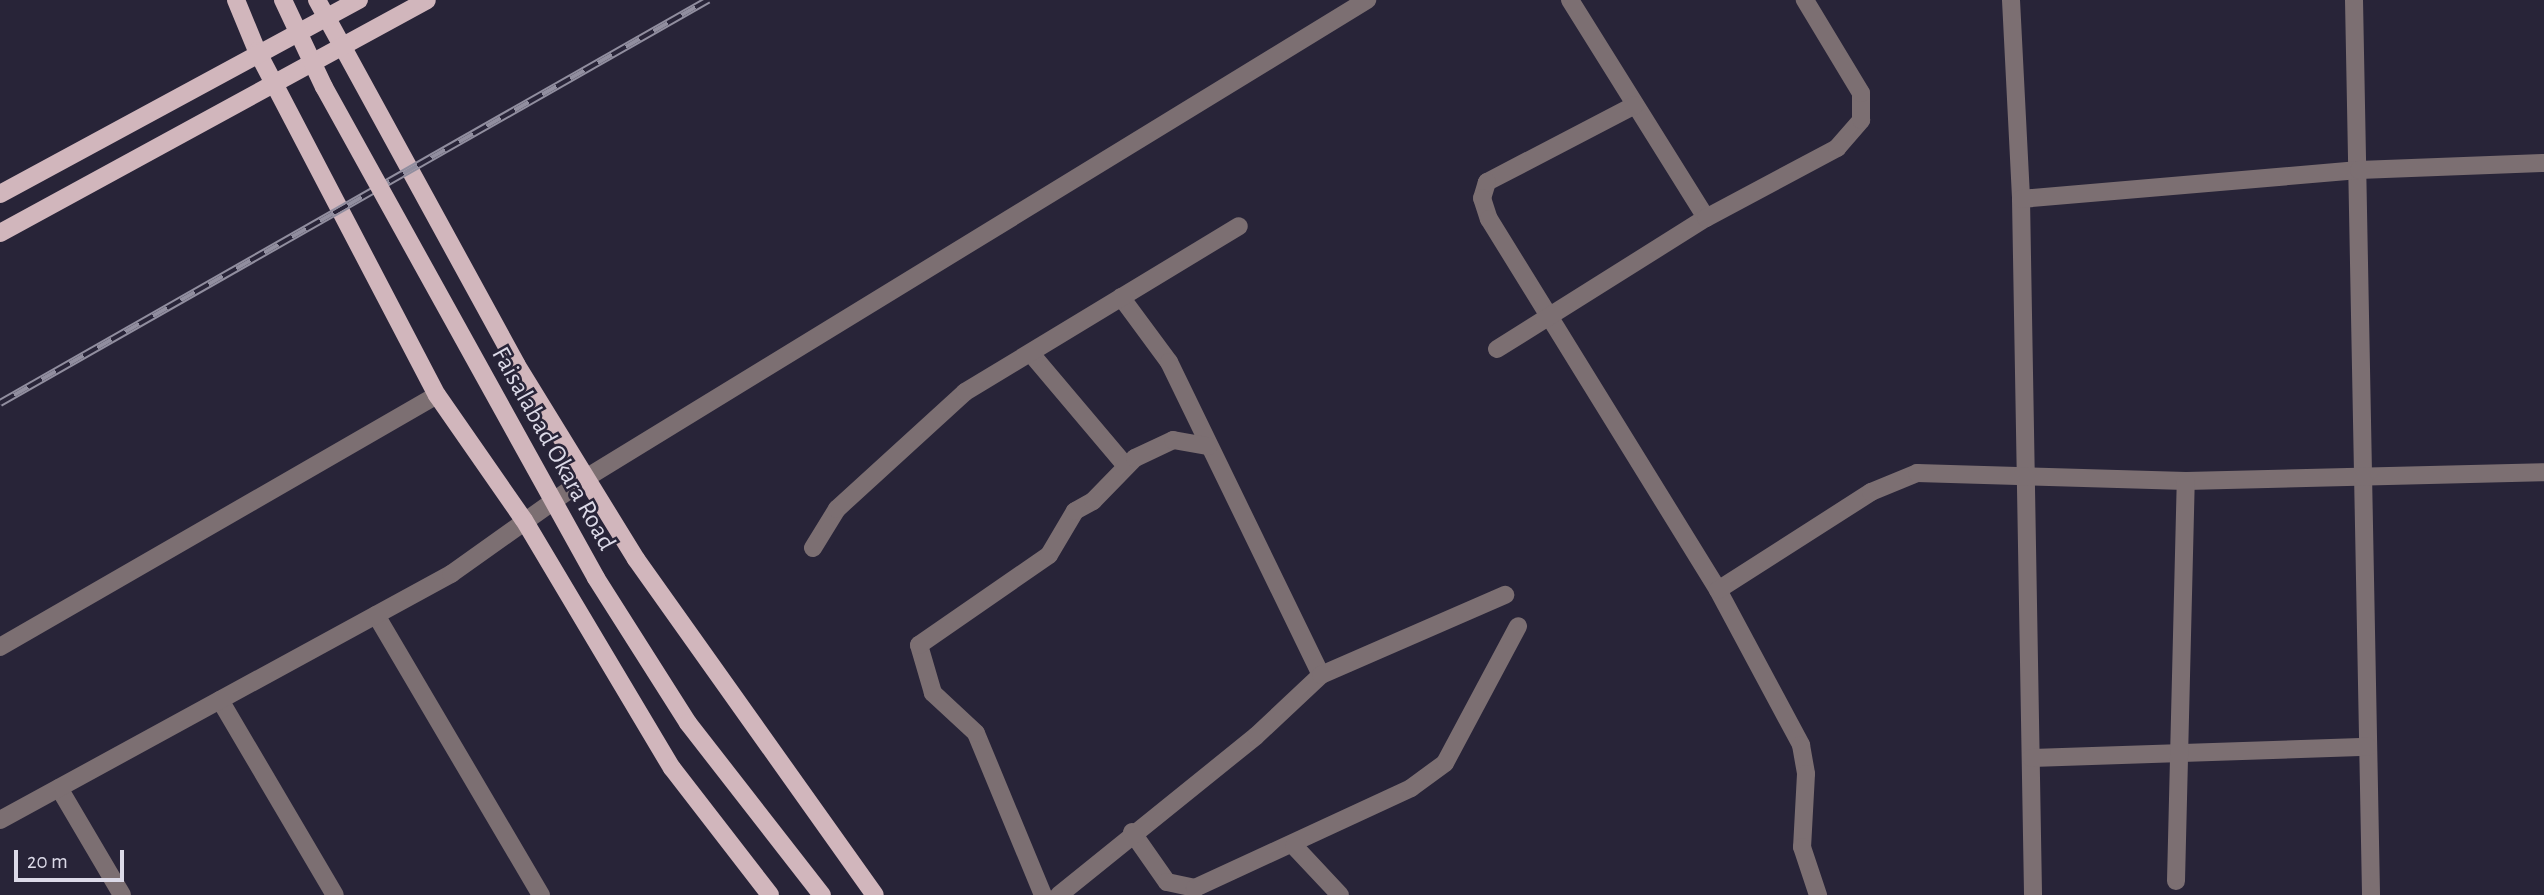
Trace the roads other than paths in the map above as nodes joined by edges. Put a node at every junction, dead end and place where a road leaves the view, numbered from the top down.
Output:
1 (236, 0) edge
2 (283, 0) edge
3 (317, 0) edge
4 (359, 0) edge
5 (427, 0) edge
6 (1367, 0) edge
7 (1570, 0) edge
8 (1805, 0) edge
9 (2011, 0) edge
10 (2354, 0) edge
11 (325, 18) junction
12 (341, 47) junction
13 (257, 51) junction
14 (274, 83) junction
15 (1635, 105) junction
16 (2544, 163) edge
17 (2359, 170) junction
18 (0, 194) edge
19 (2021, 199) junction
20 (1706, 218) junction
21 (1240, 226) dead end
22 (0, 233) edge
23 (1122, 297) junction
24 (1549, 317) junction
25 (1497, 349) dead end
26 (1033, 356) junction
27 (437, 395) junction
28 (1208, 446) junction
29 (1125, 465) junction
30 (2544, 472) edge
31 (2362, 473) junction
32 (586, 478) junction
33 (2027, 478) junction
34 (2186, 481) junction
35 (524, 520) junction
36 (813, 548) dead end
37 (1718, 590) junction
38 (1506, 595) dead end
39 (376, 615) junction
40 (1518, 626) dead end
41 (0, 648) edge
42 (1321, 676) junction
43 (220, 700) junction
44 (2368, 747) junction
45 (2180, 755) junction
46 (2031, 758) junction
47 (59, 788) junction
48 (0, 820) edge
49 (1132, 832) junction
50 (1294, 846) junction
51 (2176, 881) dead end
52 (122, 895) edge
53 (335, 895) edge
54 (541, 895) edge
55 (770, 895) edge
56 (822, 895) edge
57 (875, 895) edge
58 (1043, 895) edge
59 (1059, 895) edge
60 (1340, 895) edge
61 (1818, 895) edge
62 (2033, 895) edge
63 (2371, 895) edge

1 - 13 main road
2 - 56 main road, Faisalabad Okara Road, bridge
3 - 11 main road
4 - 11 main road
5 - 12 main road
6 - 32 street
7 - 15 street
8 - 20 street
9 - 19 street
10 - 17 street
11 - 12 main road
11 - 13 main road
12 - 14 main road
12 - 32 main road
13 - 14 main road
13 - 18 main road
14 - 22 main road
14 - 27 main road
15 - 20 street
15 - 24 street
16 - 17 street
17 - 19 street
17 - 31 street
19 - 33 street
20 - 24 street
21 - 23 street
23 - 26 street
23 - 28 street
24 - 25 street
24 - 37 street
26 - 29 street
26 - 36 street
27 - 35 main road
27 - 41 street
28 - 29 street
28 - 42 street
29 - 58 street
30 - 31 street
31 - 34 street
31 - 44 street
32 - 35 street
32 - 57 main road
33 - 34 street
33 - 37 street
33 - 46 street
34 - 45 street
35 - 39 street
35 - 55 main road
37 - 61 street
38 - 42 street
39 - 43 street
39 - 54 street
40 - 50 street
42 - 49 street
43 - 47 street
43 - 53 street
44 - 45 street
44 - 63 street
45 - 46 street
45 - 51 street
46 - 62 street
47 - 48 street
47 - 52 street
49 - 50 street
49 - 59 street
50 - 60 street

